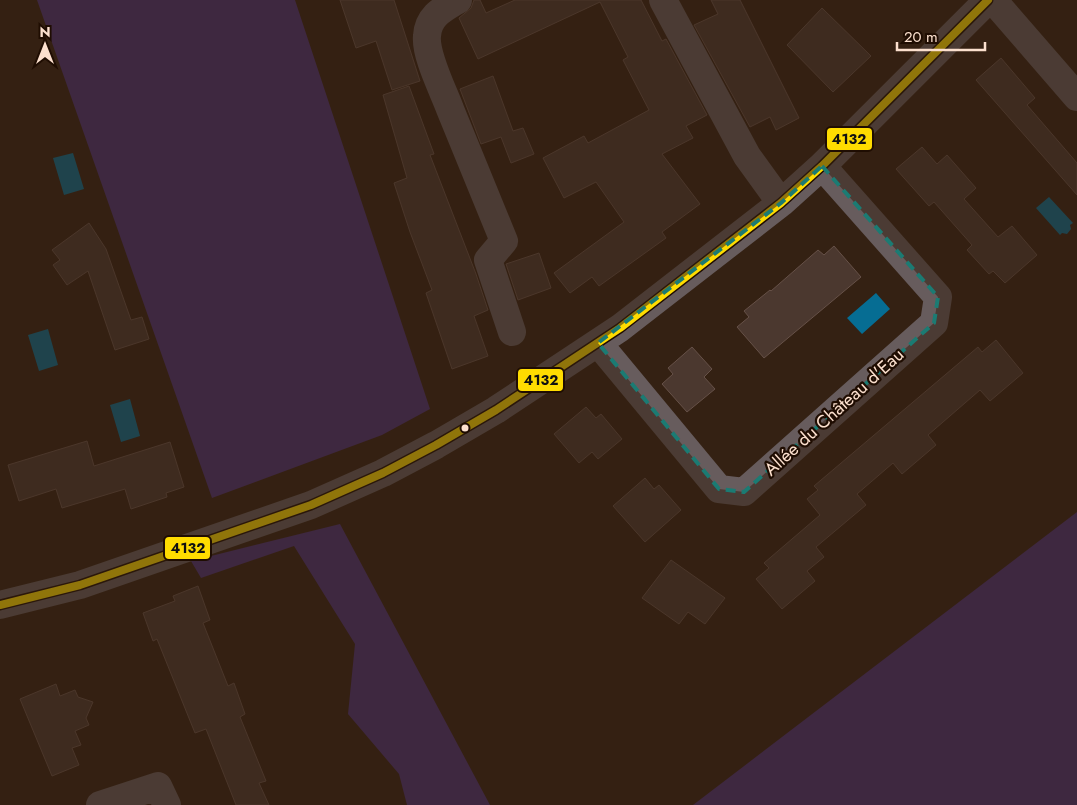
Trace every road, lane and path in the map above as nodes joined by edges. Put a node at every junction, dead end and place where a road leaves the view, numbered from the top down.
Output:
1 (458, 0) edge
2 (663, 0) edge
3 (988, 0) edge
4 (993, 0) edge
5 (1013, 0) edge
6 (1077, 72) edge
7 (1077, 97) edge
8 (822, 166) junction
9 (782, 203) junction
10 (512, 332) dead end
11 (598, 343) junction
12 (0, 605) edge
13 (100, 805) edge
14 (167, 805) edge

1 - 10 street
2 - 9 street
3 - 8 street
4 - 7 street
5 - 6 street
8 - 9 street
8 - 11 street, Allée du Château d'Eau
9 - 11 street
11 - 12 street
13 - 14 street

